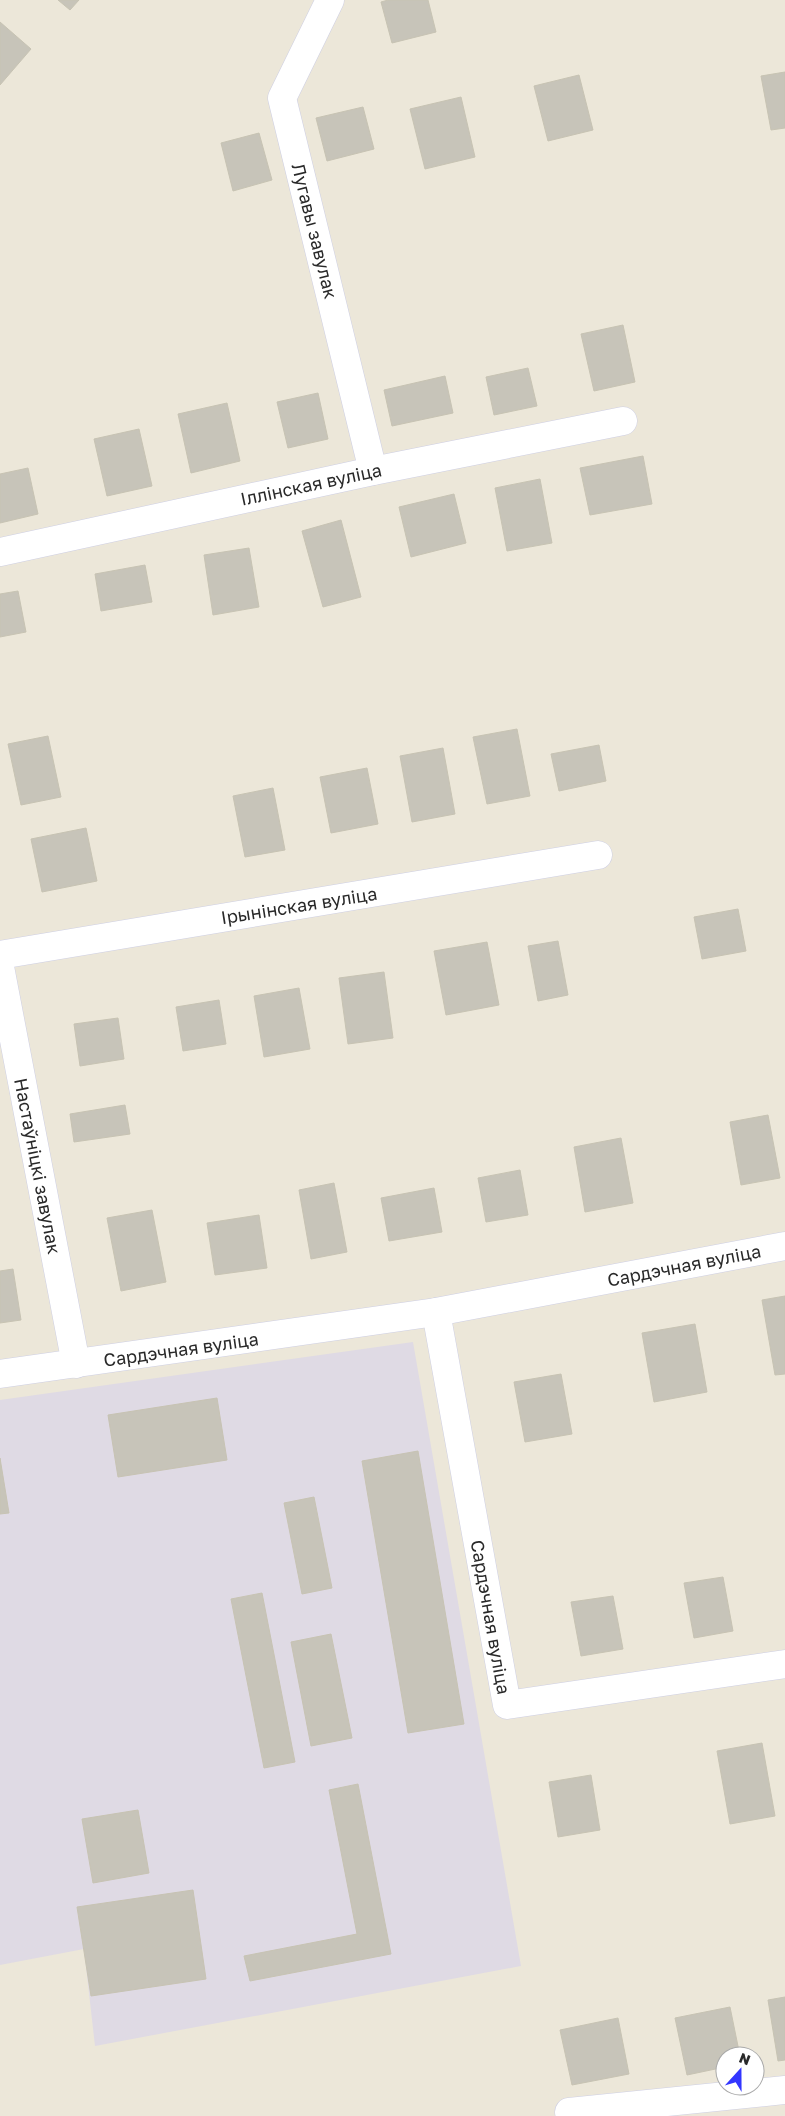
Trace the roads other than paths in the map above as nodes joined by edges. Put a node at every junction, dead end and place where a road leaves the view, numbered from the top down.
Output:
1 (330, 0) edge
2 (623, 421) dead end
3 (373, 471) junction
4 (0, 552) edge
5 (598, 855) dead end
6 (0, 955) edge
7 (0, 967) edge
8 (785, 1246) edge
9 (436, 1312) junction
10 (76, 1364) junction
11 (0, 1374) edge
12 (785, 1664) edge
13 (785, 2090) edge
14 (569, 2112) dead end

1 - 3 street, Лугавы завулак
2 - 3 street, Іллінская вуліца
3 - 4 street, Іллінская вуліца
5 - 6 street, Ірынінская вуліца
7 - 10 street, Настаўніцкі завулак
8 - 9 street, Сардэчная вуліца
9 - 10 street, Сардэчная вуліца
9 - 12 street, Сардэчная вуліца
10 - 11 street, Сардэчная вуліца
13 - 14 street

